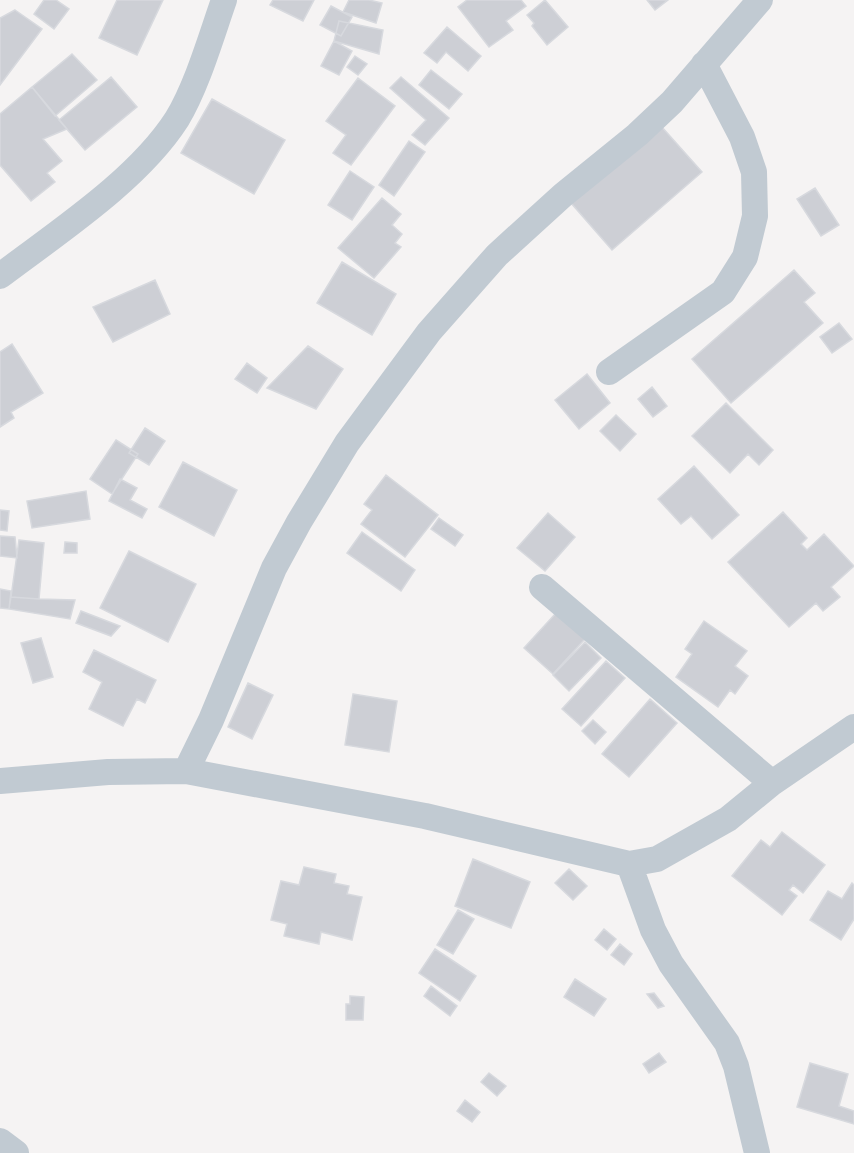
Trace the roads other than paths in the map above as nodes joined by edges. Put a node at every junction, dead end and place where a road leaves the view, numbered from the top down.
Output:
1 (224, 0) edge
2 (760, 0) edge
3 (704, 64) junction
4 (0, 276) edge
5 (609, 372) dead end
6 (542, 587) dead end
7 (854, 727) edge
8 (186, 771) junction
9 (0, 781) edge
10 (772, 783) junction
11 (628, 864) junction
12 (0, 1141) edge
13 (16, 1153) edge
14 (757, 1153) edge

1 - 4 street
2 - 3 street
3 - 5 street
3 - 8 street
6 - 10 street
7 - 10 street
8 - 9 street
8 - 11 street
10 - 11 street
11 - 14 street
12 - 13 street

